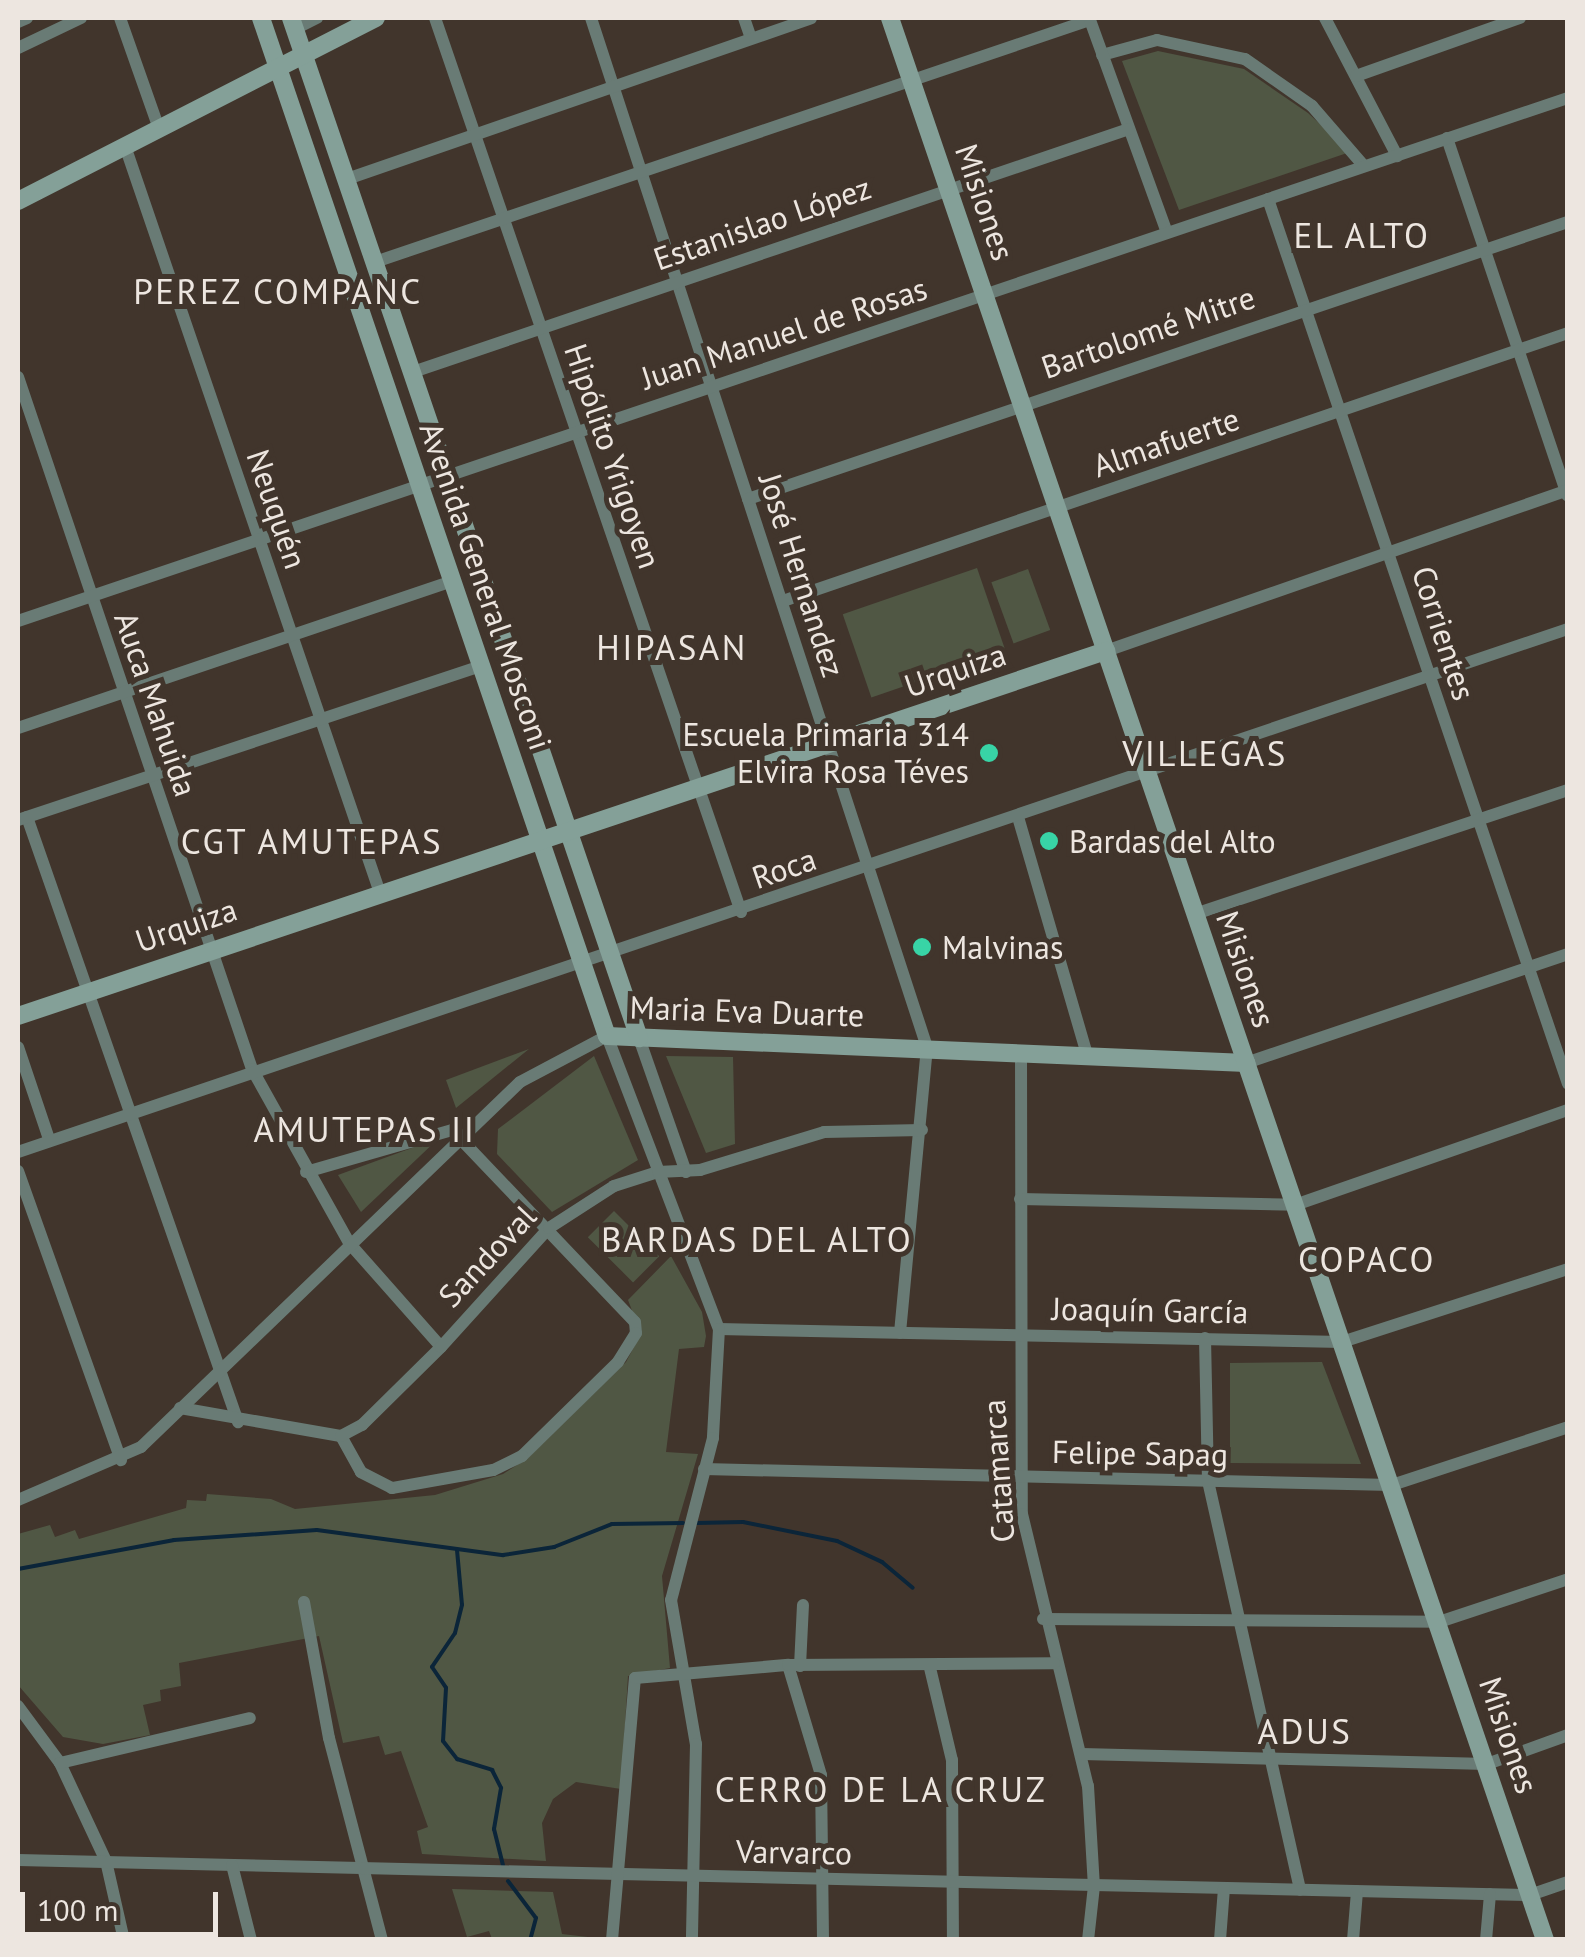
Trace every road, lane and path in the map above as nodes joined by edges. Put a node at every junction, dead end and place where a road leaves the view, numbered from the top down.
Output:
1 (27, 18) edge
2 (81, 18) edge
3 (120, 18) edge
4 (262, 18) edge
5 (317, 18) edge
6 (376, 18) edge
7 (435, 18) edge
8 (591, 18) edge
9 (744, 18) edge
10 (811, 18) edge
11 (890, 18) edge
12 (1324, 18) edge
13 (1514, 18) edge
14 (1090, 20) edge
15 (18, 22) edge
16 (293, 23) edge
17 (751, 38) junction
18 (18, 48) edge
19 (304, 54) junction
20 (1102, 55) junction
21 (278, 68) junction
22 (1356, 76) junction
23 (911, 77) junction
24 (612, 86) junction
25 (1568, 98) edge
26 (159, 128) junction
27 (1129, 129) junction
28 (478, 135) junction
29 (1447, 138) junction
30 (124, 146) junction
31 (1397, 156) junction
32 (1364, 166) junction
33 (638, 170) junction
34 (347, 178) junction
35 (948, 188) junction
36 (1268, 199) junction
37 (18, 201) edge
38 (504, 216) junction
39 (1568, 222) edge
40 (1168, 234) junction
41 (1485, 251) junction
42 (375, 262) junction
43 (676, 282) junction
44 (986, 296) junction
45 (1304, 308) junction
46 (540, 328) junction
47 (1568, 333) edge
48 (1518, 349) junction
49 (413, 372) junction
50 (18, 377) edge
51 (711, 386) junction
52 (1022, 403) junction
53 (1341, 410) junction
54 (574, 432) junction
55 (447, 473) junction
56 (419, 482) junction
57 (1567, 492) edge
58 (748, 498) junction
59 (1058, 508) junction
60 (258, 538) junction
61 (1388, 551) junction
62 (453, 581) junction
63 (90, 598) junction
64 (783, 601) junction
65 (18, 621) edge
66 (1568, 629) edge
67 (290, 635) junction
68 (1106, 650) junction
69 (482, 666) junction
70 (1430, 677) junction
71 (124, 694) junction
72 (320, 719) junction
73 (18, 728) edge
74 (829, 745) junction
75 (1148, 773) junction
76 (154, 778) junction
77 (698, 785) junction
78 (1568, 790) edge
79 (1018, 817) junction
80 (22, 819) edge
81 (1478, 820) junction
82 (568, 828) junction
83 (540, 837) junction
84 (868, 868) junction
85 (379, 890) junction
86 (741, 912) junction
87 (1196, 914) junction
88 (211, 948) junction
89 (611, 954) junction
90 (1568, 954) edge
91 (582, 963) junction
92 (1528, 967) junction
93 (87, 992) junction
94 (18, 1016) edge
95 (607, 1036) junction
96 (639, 1038) junction
97 (18, 1047) edge
98 (927, 1047) junction
99 (1021, 1052) junction
100 (1087, 1055) junction
101 (1246, 1063) junction
102 (252, 1068) junction
103 (1568, 1084) edge
104 (1568, 1110) edge
105 (129, 1114) junction
106 (922, 1130) junction
107 (461, 1135) junction
108 (49, 1139) junction
109 (18, 1152) edge
110 (18, 1170) edge
111 (306, 1172) junction
112 (658, 1172) junction
113 (686, 1172) junction
114 (1020, 1200) junction
115 (1294, 1204) junction
116 (548, 1228) junction
117 (350, 1244) junction
118 (1568, 1269) edge
119 (719, 1329) junction
120 (900, 1333) junction
121 (1019, 1334) junction
122 (1205, 1338) junction
123 (1342, 1342) junction
124 (440, 1346) junction
125 (217, 1373) junction
126 (180, 1408) junction
127 (238, 1422) junction
128 (1568, 1426) edge
129 (341, 1436) junction
130 (121, 1460) junction
131 (704, 1470) junction
132 (1021, 1480) junction
133 (1208, 1481) junction
134 (1392, 1485) junction
135 (18, 1500) edge
136 (1568, 1579) edge
137 (304, 1602) dead end
138 (804, 1605) dead end
139 (1043, 1620) junction
140 (1244, 1622) junction
141 (1439, 1622) junction
142 (1054, 1662) junction
143 (794, 1665) junction
144 (930, 1668) junction
145 (680, 1672) junction
146 (18, 1706) edge
147 (250, 1718) dead end
148 (1568, 1735) edge
149 (1082, 1754) junction
150 (1274, 1760) junction
151 (60, 1763) junction
152 (1487, 1764) junction
153 (18, 1860) edge
154 (106, 1861) junction
155 (232, 1865) junction
156 (363, 1869) junction
157 (617, 1876) junction
158 (696, 1878) junction
159 (827, 1880) junction
160 (956, 1882) junction
161 (1568, 1882) edge
162 (1094, 1886) junction
163 (1224, 1888) junction
164 (1300, 1890) junction
165 (1357, 1891) junction
166 (1490, 1894) junction
167 (1530, 1896) junction
168 (124, 1940) edge
169 (251, 1940) edge
170 (382, 1940) edge
171 (612, 1940) edge
172 (692, 1940) edge
173 (823, 1940) edge
174 (953, 1940) edge
175 (1088, 1940) edge
176 (1220, 1940) edge
177 (1353, 1940) edge
178 (1486, 1940) edge
179 (1546, 1940) edge

1 - 15 street
2 - 18 street
3 - 26 street
4 - 21 main road, Avenida General Mosconi
5 - 16 street
6 - 19 main road
7 - 28 street, Hipólito Yrigoyen
8 - 24 street, José Hernandez
9 - 17 street
10 - 17 street
11 - 23 main road, Misiones
12 - 22 street
13 - 22 street
14 - 20 street
14 - 23 street
16 - 19 main road, Avenida General Mosconi
17 - 24 street
19 - 21 main road
19 - 34 main road, Avenida General Mosconi
20 - 27 street
20 - 32 street
21 - 26 main road
21 - 56 main road, Avenida General Mosconi
22 - 31 street
23 - 33 street
23 - 35 main road, Misiones
24 - 28 street
24 - 33 street, José Hernandez
25 - 29 street, Juan Manuel de Rosas
26 - 30 main road
27 - 35 street, Estanislao López
27 - 40 street
28 - 34 street
28 - 38 street, Hipólito Yrigoyen
29 - 31 street, Juan Manuel de Rosas
29 - 41 street
30 - 37 main road
30 - 60 street, Neuquén
31 - 32 street, Juan Manuel de Rosas
32 - 36 street, Juan Manuel de Rosas
33 - 38 street
33 - 43 street, José Hernandez
34 - 42 main road, Avenida General Mosconi
35 - 43 street, Estanislao López
35 - 44 main road, Misiones
36 - 40 street, Juan Manuel de Rosas
36 - 45 street, Corrientes
38 - 42 street
38 - 46 street, Hipólito Yrigoyen
39 - 41 street, Bartolomé Mitre
40 - 44 street, Juan Manuel de Rosas
41 - 45 street, Bartolomé Mitre
41 - 48 street
42 - 49 main road, Avenida General Mosconi
43 - 46 street, Estanislao López
43 - 51 street, José Hernandez
44 - 51 street, Juan Manuel de Rosas
44 - 52 main road, Misiones
45 - 52 street, Bartolomé Mitre
45 - 53 street, Corrientes
46 - 49 street, Estanislao López
46 - 54 street, Hipólito Yrigoyen
47 - 48 street, Almafuerte
48 - 53 street, Almafuerte
48 - 57 street
49 - 55 main road, Avenida General Mosconi
50 - 63 street, Auca Mahuida
51 - 54 street, Juan Manuel de Rosas
51 - 58 street, José Hernandez
52 - 58 street, Bartolomé Mitre
52 - 59 main road, Misiones
53 - 59 street, Almafuerte
53 - 61 street, Corrientes
54 - 55 street, Juan Manuel de Rosas
54 - 77 street, Hipólito Yrigoyen
55 - 56 street, Juan Manuel de Rosas
55 - 82 main road, Avenida General Mosconi
56 - 60 street, Juan Manuel de Rosas
56 - 62 main road, Avenida General Mosconi
57 - 61 street, Urquiza
58 - 64 street, José Hernandez
59 - 64 street, Almafuerte
59 - 68 main road, Misiones
60 - 63 street, Juan Manuel de Rosas
60 - 67 street, Neuquén
61 - 68 street, Urquiza
61 - 70 street, Corrientes
62 - 67 street
62 - 69 main road, Avenida General Mosconi
63 - 65 street, Juan Manuel de Rosas
63 - 71 street, Auca Mahuida
64 - 74 street, José Hernandez
66 - 70 street, Roca
67 - 71 street
67 - 72 street, Neuquén
68 - 74 main road, Urquiza
68 - 75 main road, Misiones
69 - 72 street
69 - 83 main road, Avenida General Mosconi
70 - 75 street, Roca
70 - 81 street, Corrientes
71 - 73 street
71 - 76 street, Auca Mahuida
72 - 76 street
72 - 85 street, Neuquén
74 - 77 main road, Urquiza
74 - 84 street, José Hernandez
75 - 79 street, Roca
75 - 87 main road, Misiones
76 - 80 street
76 - 88 street, Auca Mahuida
77 - 82 main road, Urquiza
77 - 86 street, Hipólito Yrigoyen
78 - 81 street
79 - 84 street, Roca
79 - 100 street
80 - 93 street
81 - 87 street
81 - 92 street, Corrientes
82 - 83 main road, Urquiza
82 - 89 main road, Avenida General Mosconi
83 - 85 main road, Urquiza
83 - 91 main road, Avenida General Mosconi
84 - 86 street, Roca
84 - 98 street, José Hernandez
85 - 88 main road, Urquiza
86 - 89 street, Roca
87 - 101 main road, Misiones
88 - 93 main road, Urquiza
88 - 102 street, Auca Mahuida
89 - 91 street, Roca
89 - 96 main road, Avenida General Mosconi
90 - 92 street, Maria Eva Duarte
91 - 95 main road, Avenida General Mosconi
91 - 102 street, Roca
92 - 101 street, Maria Eva Duarte
92 - 103 street, Corrientes
93 - 94 main road, Urquiza
93 - 105 street
95 - 96 main road, Maria Eva Duarte
95 - 107 street, Maria Eva Duarte
95 - 112 street, Avenida General Mosconi
96 - 98 main road, Maria Eva Duarte
96 - 113 street, Avenida General Mosconi
97 - 108 street
98 - 99 main road, Maria Eva Duarte
98 - 106 street, José Hernandez
99 - 100 main road, Maria Eva Duarte
99 - 114 street, Catamarca
100 - 101 main road, Maria Eva Duarte
101 - 115 main road, Misiones
102 - 105 street, Roca
102 - 111 street, Auca Mahuida
104 - 115 street
105 - 108 street, Roca
105 - 125 street
106 - 113 street, Sandoval
106 - 120 street, José Hernandez
107 - 111 street
107 - 116 street
107 - 117 street, Maria Eva Duarte
108 - 109 street, Roca
110 - 130 street
111 - 117 street, Auca Mahuida
112 - 113 street, Sandoval
112 - 116 street, Sandoval
112 - 119 street, Avenida General Mosconi
114 - 115 street
114 - 121 street, Catamarca
115 - 123 main road, Misiones
116 - 124 street, Sandoval
116 - 129 street
117 - 124 street, Auca Mahuida
117 - 125 street, Maria Eva Duarte
118 - 123 street, Joaquín García
119 - 120 street, Joaquín García
119 - 131 street
120 - 121 street, Joaquín García
121 - 122 street, Joaquín García
121 - 132 street, Catamarca
122 - 123 street, Joaquín García
122 - 133 street
123 - 134 main road, Misiones
124 - 129 street, Sandoval
125 - 126 street, Maria Eva Duarte
125 - 127 street
126 - 127 street
126 - 130 street, Maria Eva Duarte
127 - 129 street
128 - 134 street, Felipe Sapag
130 - 135 street, Maria Eva Duarte
131 - 132 street, Felipe Sapag
131 - 145 street
132 - 133 street, Felipe Sapag
132 - 139 street, Catamarca
133 - 134 street, Felipe Sapag
133 - 140 street
134 - 141 main road, Misiones
136 - 141 street
137 - 156 street
138 - 143 street
139 - 140 street
139 - 142 street, Catamarca
140 - 141 street
140 - 150 street
141 - 152 main road, Misiones
142 - 144 street
142 - 149 street, Catamarca
143 - 144 street
143 - 145 street
143 - 159 street
144 - 160 street
145 - 157 street
145 - 158 street
146 - 151 street
147 - 151 street
148 - 152 street
149 - 150 street
149 - 162 street, Catamarca
150 - 152 street
150 - 164 street
151 - 154 street
152 - 167 main road, Misiones
153 - 154 street, Varvarco
154 - 155 street, Varvarco
154 - 168 street
155 - 156 street, Varvarco
155 - 169 street
156 - 157 street, Varvarco
156 - 170 street
157 - 158 street, Varvarco
157 - 171 street
158 - 159 street, Varvarco
158 - 172 street
159 - 160 street, Varvarco
159 - 173 street
160 - 162 street, Varvarco
160 - 174 street
161 - 167 street, Varvarco
162 - 163 street, Varvarco
162 - 175 street, Catamarca
163 - 164 street, Varvarco
163 - 176 street
164 - 165 street, Varvarco
165 - 166 street, Varvarco
165 - 177 street
166 - 167 street, Varvarco
166 - 178 street
167 - 179 main road, Misiones

